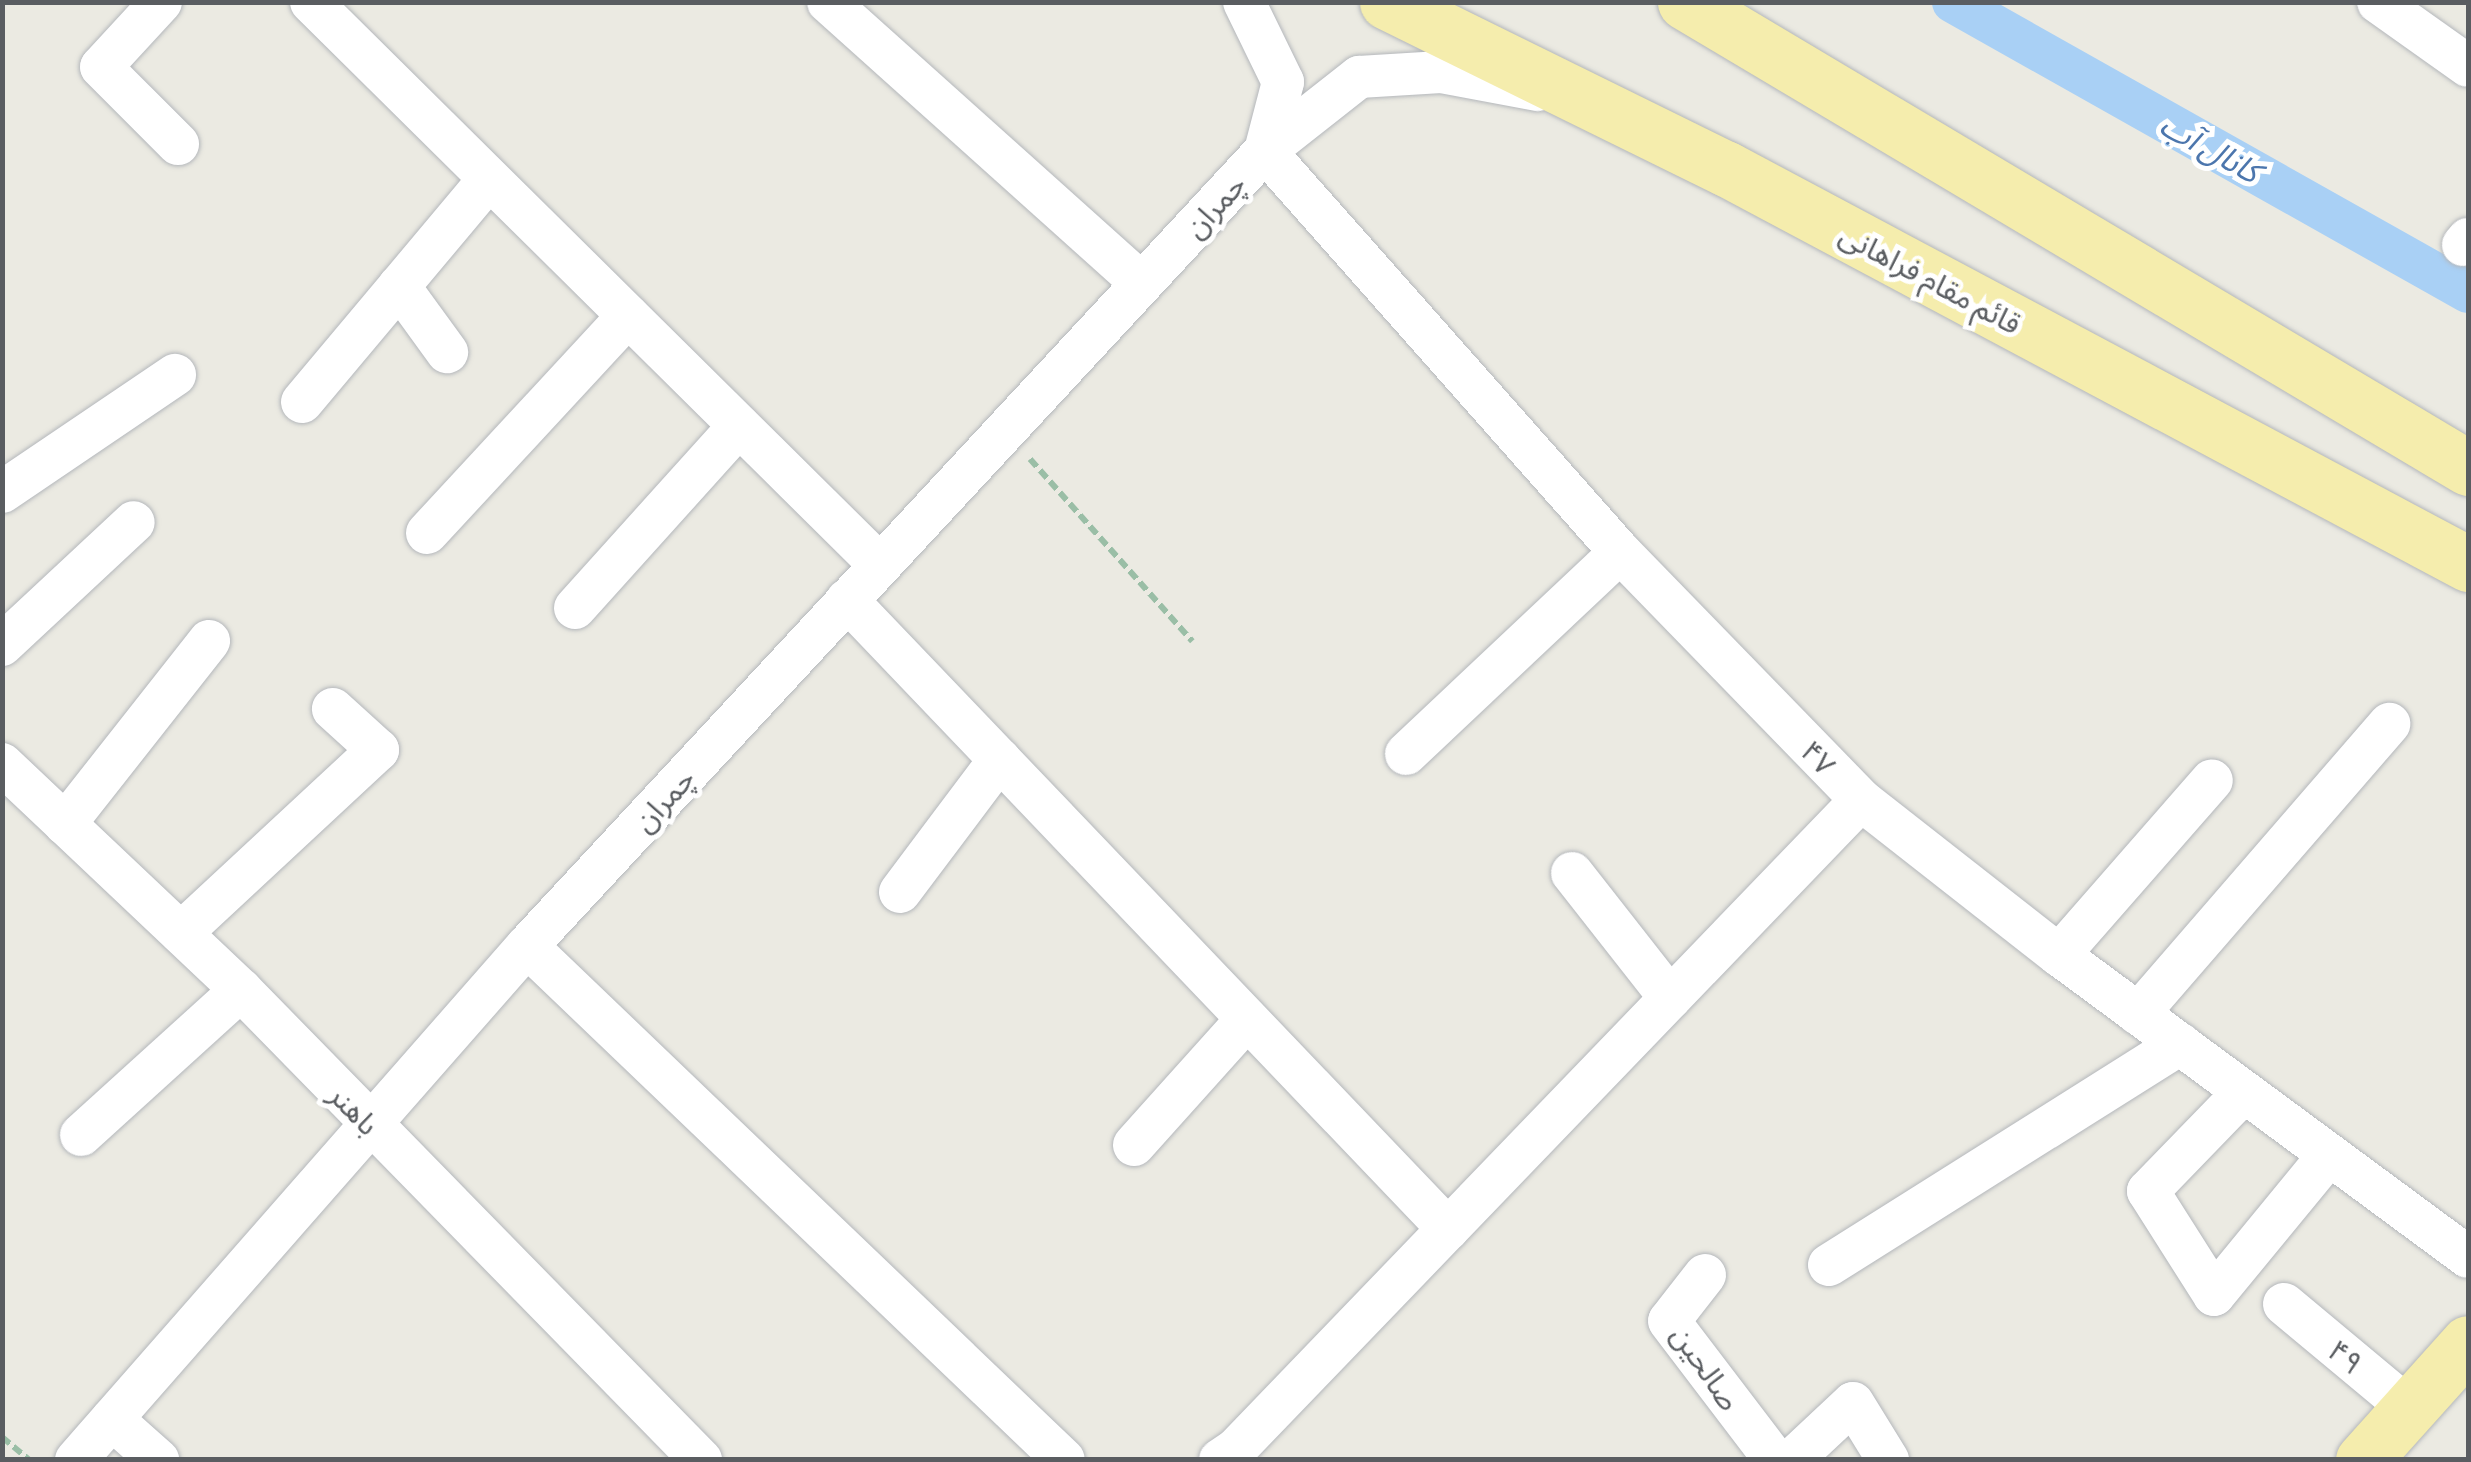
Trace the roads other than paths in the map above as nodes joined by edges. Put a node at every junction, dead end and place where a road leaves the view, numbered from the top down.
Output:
1 (162, 2) edge
2 (311, 2) edge
3 (828, 2) edge
4 (1244, 2) edge
5 (1387, 2) edge
6 (2378, 2) edge
7 (1689, 4) edge
8 (2468, 66) edge
9 (178, 144) dead end
10 (1265, 151) junction
11 (1725, 168) junction
12 (489, 179) junction
13 (1141, 282) junction
14 (399, 286) junction
15 (628, 316) junction
16 (447, 352) dead end
17 (175, 375) dead end
18 (302, 402) dead end
19 (739, 426) junction
20 (2468, 468) edge
21 (2, 492) edge
22 (134, 522) dead end
23 (427, 533) dead end
24 (1620, 552) junction
25 (2468, 564) edge
26 (880, 565) junction
27 (847, 600) junction
28 (576, 608) dead end
29 (208, 641) dead end
30 (2, 645) edge
31 (334, 710) dead end
32 (2389, 724) dead end
33 (1406, 754) dead end
34 (1000, 759) junction
35 (2212, 780) dead end
36 (8, 781) edge
37 (1861, 800) junction
38 (65, 824) junction
39 (1572, 873) dead end
40 (900, 892) dead end
41 (181, 933) junction
42 (527, 946) junction
43 (2059, 955) junction
44 (241, 990) junction
45 (1670, 998) junction
46 (2138, 1014) junction
47 (1248, 1019) junction
48 (2180, 1044) junction
49 (2244, 1092) junction
50 (369, 1124) junction
51 (81, 1135) dead end
52 (1134, 1145) dead end
53 (2328, 1154) junction
54 (1448, 1229) junction
55 (2468, 1257) edge
56 (1829, 1265) dead end
57 (1705, 1275) dead end
58 (2284, 1304) dead end
59 (2468, 1344) edge
60 (2409, 1408) junction
61 (112, 1419) junction
62 (1233, 1456) edge
63 (76, 1460) edge
64 (158, 1460) edge
65 (701, 1460) edge
66 (1064, 1460) edge
67 (1775, 1460) edge
68 (1792, 1460) edge
69 (1888, 1460) edge
70 (2363, 1460) edge

1 - 9 street
2 - 12 street
3 - 13 street
4 - 10 street
5 - 11 main road, قائم مقام فراهانی
6 - 8 street
7 - 20 main road
10 - 11 street, چمران
10 - 13 street, چمران
10 - 24 street, ۴۷
11 - 25 main road, قائم مقام فراهانی
12 - 14 street
12 - 15 street
13 - 26 street, چمران
14 - 16 street
14 - 18 street
15 - 19 street
15 - 23 street
17 - 21 street
19 - 26 street
19 - 28 street
22 - 30 street
24 - 33 street
24 - 37 street, ۴۷
26 - 27 street, چمران
27 - 34 street
27 - 42 street, چمران
29 - 38 street
31 - 41 street
32 - 46 street
34 - 40 street
34 - 47 street
35 - 43 street
36 - 38 street, باهنر
37 - 43 street, ۴۷
37 - 45 street
38 - 41 street, باهنر
39 - 45 street
41 - 44 street, باهنر
42 - 50 street, چمران
42 - 66 street
43 - 46 street, ۴۷
44 - 50 street, باهنر
44 - 51 street
45 - 54 street
46 - 48 street, ۴۷
47 - 52 street
47 - 54 street
48 - 49 street, ۴۷
48 - 56 street
49 - 53 street, ۴۷
49 - 53 street
50 - 61 street, چمران
50 - 65 street, باهنر
53 - 55 street, ۴۷
54 - 62 street
57 - 67 street, صالحین
58 - 60 street, ۴۹
59 - 60 main road
60 - 70 main road
61 - 63 street, چمران
61 - 64 street
68 - 69 street

